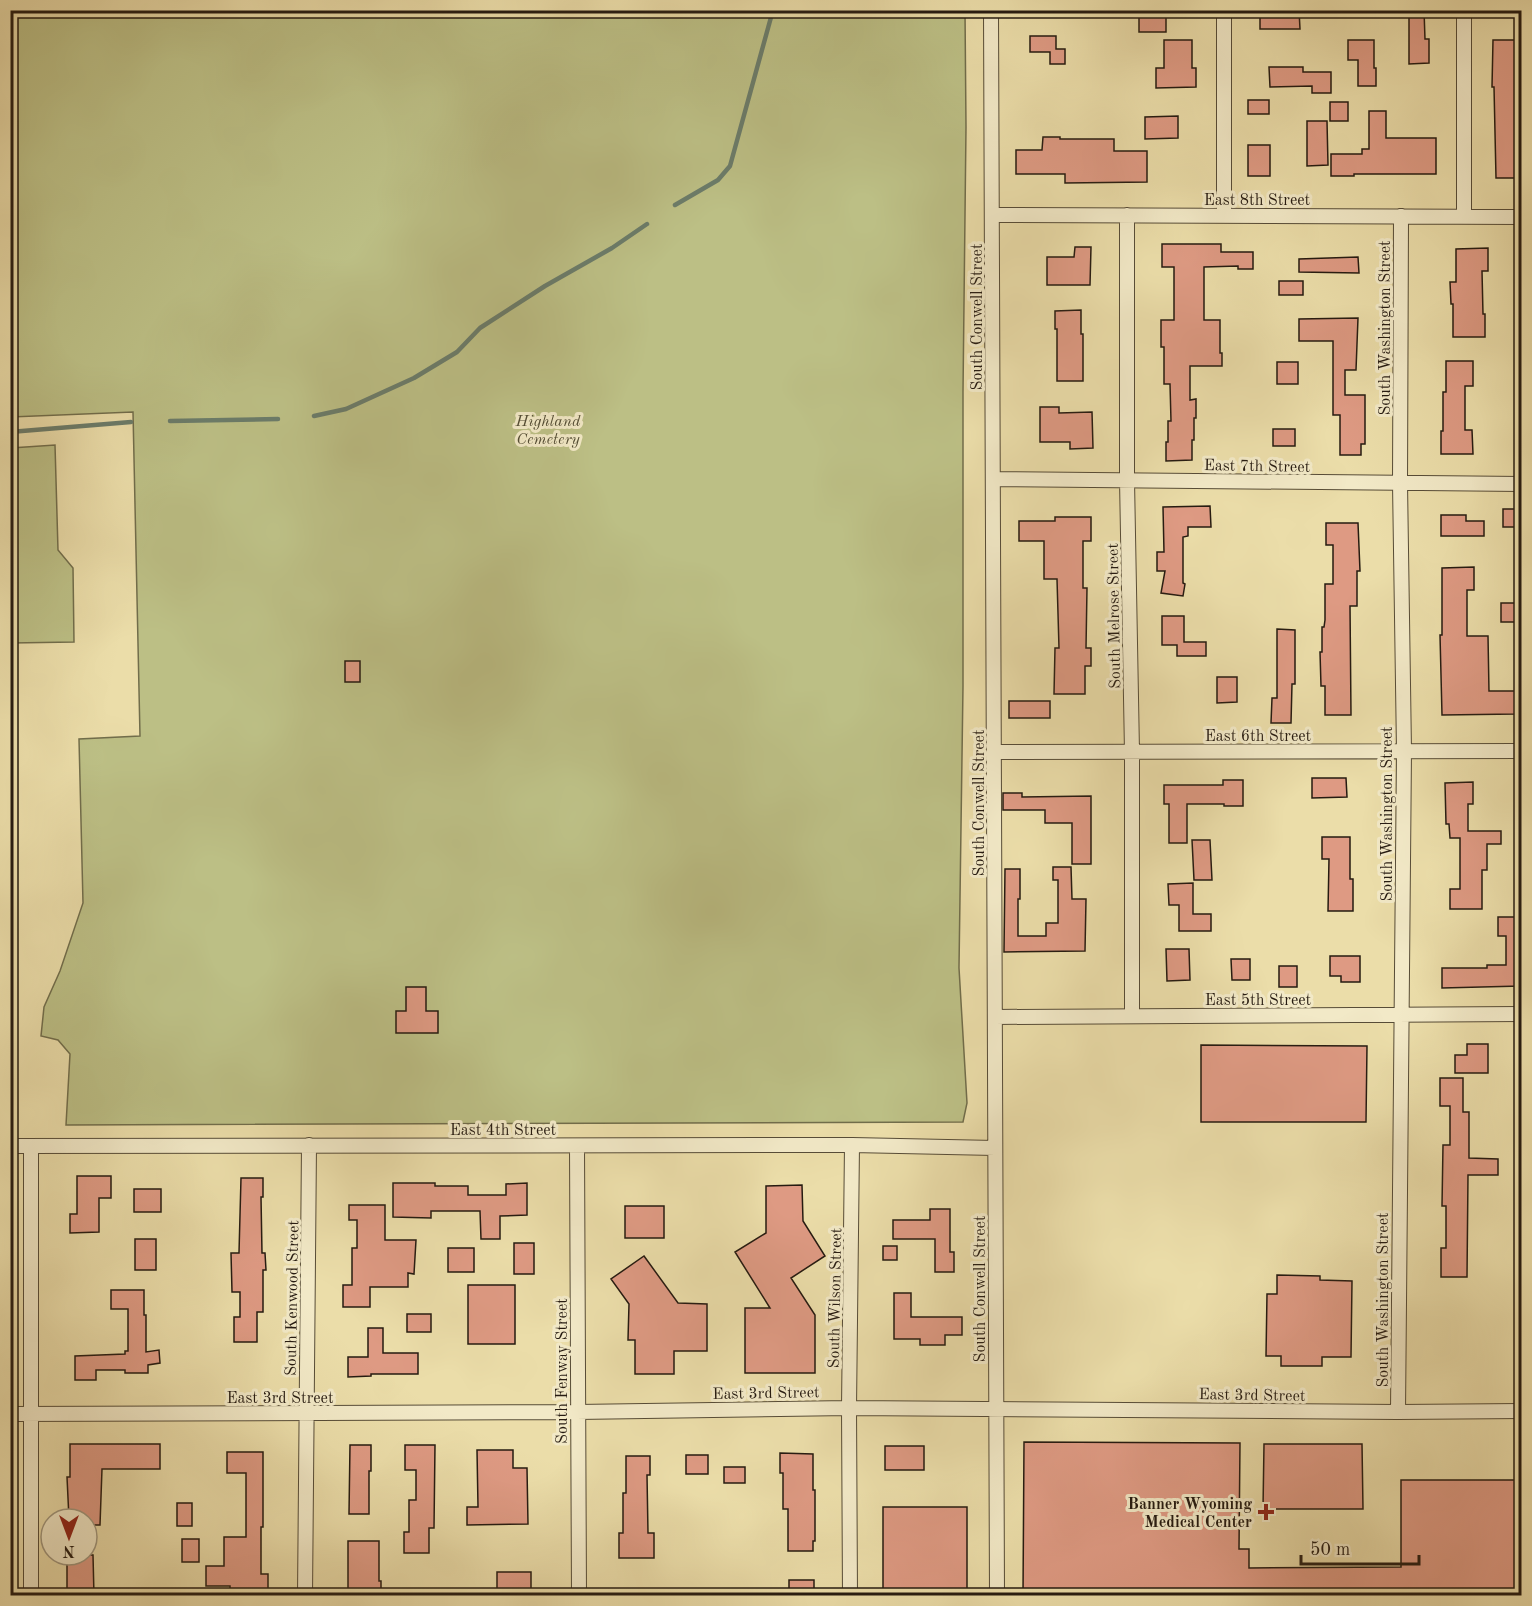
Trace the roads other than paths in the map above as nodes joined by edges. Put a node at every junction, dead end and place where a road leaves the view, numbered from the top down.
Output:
1 (991, 10) edge
2 (1224, 10) edge
3 (1464, 10) edge
4 (992, 215) junction
5 (1127, 215) junction
6 (1224, 216) junction
7 (1401, 216) junction
8 (1464, 217) junction
9 (1521, 217) edge
10 (993, 479) junction
11 (1127, 480) junction
12 (1401, 483) junction
13 (1521, 484) edge
14 (1404, 751) junction
15 (1521, 751) edge
16 (994, 752) junction
17 (1132, 752) junction
18 (1521, 1014) edge
19 (1401, 1015) junction
20 (1132, 1016) junction
21 (995, 1017) junction
22 (309, 1145) junction
23 (852, 1145) junction
24 (10, 1146) edge
25 (31, 1146) junction
26 (577, 1146) junction
27 (995, 1148) junction
28 (849, 1408) junction
29 (996, 1408) junction
30 (1521, 1411) edge
31 (577, 1412) junction
32 (1398, 1412) junction
33 (307, 1413) junction
34 (10, 1414) edge
35 (30, 1414) junction
36 (31, 1596) edge
37 (305, 1596) edge
38 (579, 1596) edge
39 (850, 1596) edge
40 (997, 1596) edge

1 - 4 street, South Conwell Street
2 - 6 street
3 - 8 street
4 - 5 street, East 8th Street
4 - 10 street, South Conwell Street
5 - 6 street, East 8th Street
5 - 11 street, South Melrose Street
6 - 7 street, East 8th Street
7 - 8 street, East 8th Street
7 - 12 street, South Washington Street
8 - 9 street, East 8th Street
10 - 11 street, East 7th Street
10 - 16 street, South Conwell Street
11 - 12 street, East 7th Street
11 - 17 street, South Melrose Street
12 - 13 street, East 7th Street
12 - 14 street, South Washington Street
14 - 15 street, East 6th Street
14 - 17 street, East 6th Street
14 - 19 street, South Washington Street
16 - 17 street, East 6th Street
16 - 21 street, South Conwell Street
17 - 20 street, South Melrose Street
18 - 19 street, East 5th Street
19 - 20 street, East 5th Street
19 - 32 street, South Washington Street
20 - 21 street, East 5th Street
21 - 27 street, South Conwell Street
22 - 25 street, East 4th Street
22 - 26 street, East 4th Street
22 - 33 street, South Kenwood Street
23 - 26 street, East 4th Street
23 - 27 street, East 4th Street
23 - 28 street, South Wilson Street
24 - 25 street, East 4th Street
25 - 35 street
26 - 31 street, South Fenway Street
27 - 29 street, South Conwell Street
28 - 29 street, East 3rd Street
28 - 31 street, East 3rd Street
28 - 39 street, South Wilson Street
29 - 32 street, East 3rd Street
29 - 40 street, South Conwell Street
30 - 32 street, East 3rd Street
31 - 33 street, East 3rd Street
31 - 38 street, South Fenway Street
33 - 35 street, East 3rd Street
33 - 37 street, South Kenwood Street
34 - 35 street, East 3rd Street
35 - 36 street

